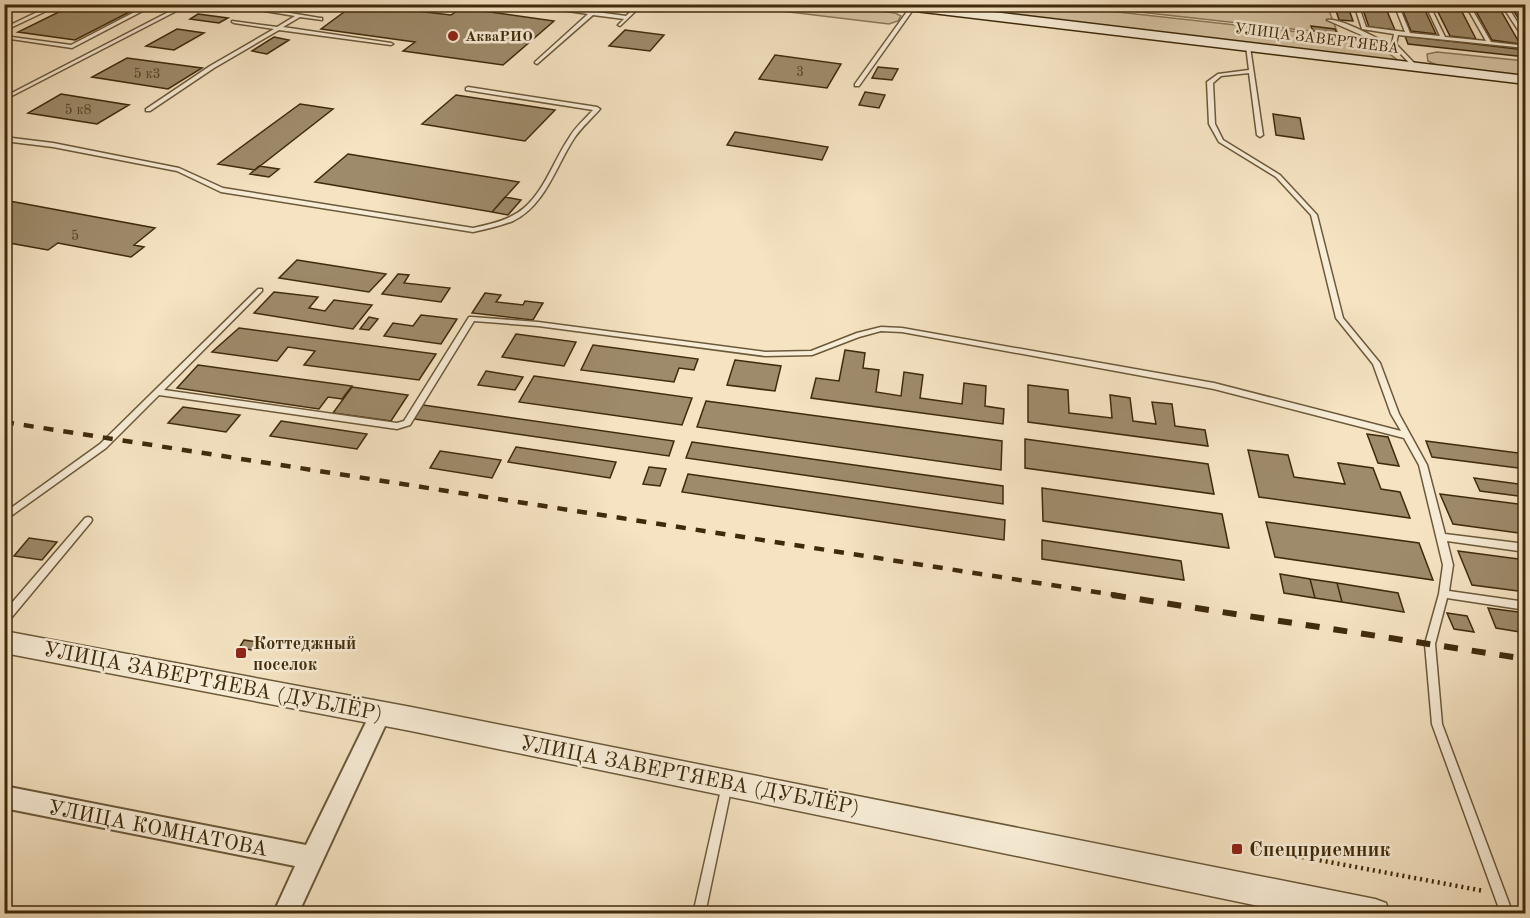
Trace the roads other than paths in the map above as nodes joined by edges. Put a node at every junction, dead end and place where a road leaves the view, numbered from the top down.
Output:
1 (59, 4) edge
2 (154, 4) edge
3 (188, 4) edge
4 (224, 4) edge
5 (524, 4) edge
6 (641, 4) edge
7 (890, 4) edge
8 (1356, 4) edge
9 (1396, 4) edge
10 (1428, 4) edge
11 (1467, 4) edge
12 (1503, 4) edge
13 (913, 7) junction
14 (592, 13) junction
15 (299, 16) junction
16 (627, 18) junction
17 (320, 19) dead end
18 (1329, 20) dead end
19 (234, 22) dead end
20 (620, 25) dead end
21 (278, 28) junction
22 (4, 30) edge
23 (1400, 33) junction
24 (1408, 34) junction
25 (4, 37) edge
26 (1443, 38) junction
27 (1526, 41) edge
28 (1489, 43) junction
29 (391, 44) dead end
30 (1248, 47) junction
31 (1526, 47) edge
32 (1397, 50) junction
33 (537, 63) dead end
34 (1416, 67) junction
35 (1251, 71) junction
36 (1526, 80) edge
37 (856, 85) dead end
38 (468, 89) dead end
39 (4, 99) edge
40 (148, 110) dead end
41 (1260, 135) dead end
42 (4, 140) edge
43 (260, 290) dead end
44 (157, 393) junction
45 (1407, 436) junction
46 (4, 518) edge
47 (87, 520) dead end
48 (1441, 537) junction
49 (1526, 548) edge
50 (1444, 594) junction
51 (1526, 606) edge
52 (4, 620) edge
53 (4, 642) edge
54 (381, 713) junction
55 (727, 783) junction
56 (4, 797) edge
57 (312, 858) junction
58 (285, 914) edge
59 (699, 914) edge
60 (1375, 914) edge
61 (1507, 914) edge

1 - 22 lane
2 - 25 lane
3 - 39 lane
4 - 15 lane
5 - 14 lane
6 - 16 lane
7 - 13 main road, УЛИЦА ЗАВЕРТЯЕВА
8 - 23 lane
9 - 24 lane
10 - 26 lane
11 - 28 lane
12 - 27 lane
13 - 30 main road, УЛИЦА ЗАВЕРТЯЕВА
13 - 37 lane
14 - 16 lane
14 - 33 lane
15 - 17 lane
15 - 21 lane
16 - 20 lane
18 - 32 lane
19 - 21 lane
21 - 29 lane
21 - 40 lane
23 - 24 lane
23 - 32 lane
24 - 26 lane
26 - 28 lane
28 - 31 lane
30 - 34 main road, УЛИЦА ЗАВЕРТЯЕВА
30 - 35 lane
32 - 34 lane
34 - 36 main road, УЛИЦА ЗАВЕРТЯЕВА
35 - 41 lane
35 - 45 lane
38 - 42 lane
43 - 44 lane
44 - 45 lane
44 - 46 lane
45 - 48 lane
47 - 52 lane
48 - 49 lane
48 - 50 lane
50 - 51 lane
50 - 61 lane
53 - 54 street, УЛИЦА ЗАВЕРТЯЕВА (ДУБЛЁР)
54 - 55 street, УЛИЦА ЗАВЕРТЯЕВА (ДУБЛЁР)
54 - 57 street
55 - 59 lane
55 - 60 street, УЛИЦА ЗАВЕРТЯЕВА (ДУБЛЁР)
56 - 57 street, УЛИЦА КОМНАТОВА
57 - 58 street

